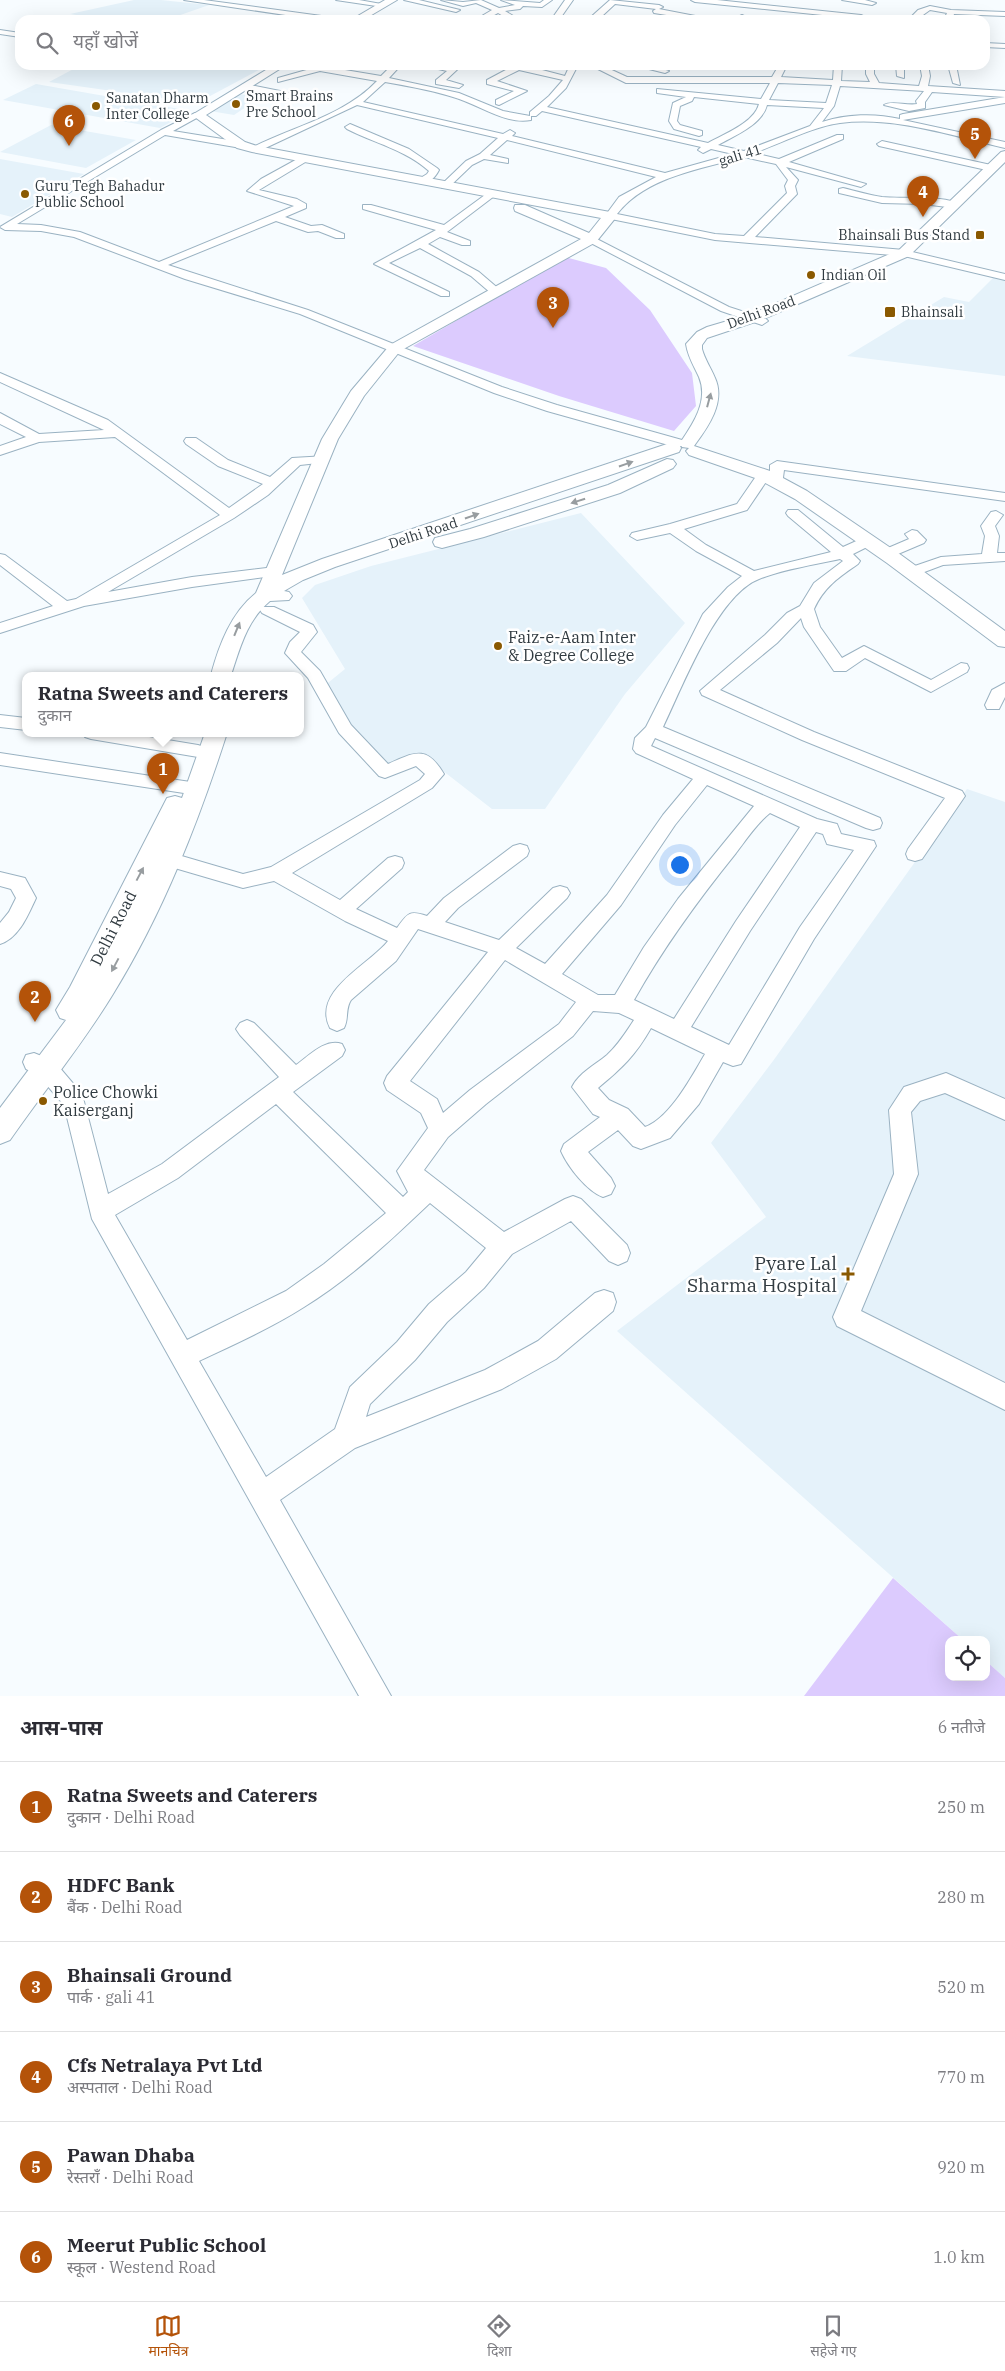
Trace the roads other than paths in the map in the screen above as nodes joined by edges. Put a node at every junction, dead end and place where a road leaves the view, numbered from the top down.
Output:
1 (188, 0) edge
2 (408, 0) edge
3 (445, 0) edge
4 (478, 0) edge
5 (505, 0) edge
6 (548, 0) edge
7 (569, 0) edge
8 (666, 0) edge
9 (695, 0) edge
10 (846, 0) edge
11 (337, 1) edge
12 (388, 2) edge
13 (874, 2) edge
14 (740, 4) junction
15 (515, 6) junction
16 (460, 7) junction
17 (321, 9) dead end
18 (658, 9) junction
19 (499, 10) junction
20 (802, 11) junction
21 (521, 12) dead end
22 (766, 14) dead end
23 (1005, 14) edge
24 (300, 15) edge
25 (310, 15) edge
26 (365, 15) edge
27 (449, 15) edge
28 (488, 15) edge
29 (508, 15) edge
30 (558, 15) edge
31 (598, 15) edge
32 (655, 15) edge
33 (687, 15) edge
34 (799, 15) edge
35 (835, 15) edge
36 (863, 15) edge
37 (916, 15) edge
38 (946, 15) edge
39 (957, 15) edge
40 (0, 32) edge
41 (15, 34) edge
42 (272, 70) edge
43 (313, 70) edge
44 (330, 70) edge
45 (392, 70) edge
46 (454, 70) edge
47 (512, 70) edge
48 (534, 70) edge
49 (572, 70) edge
50 (605, 70) edge
51 (673, 70) edge
52 (781, 70) edge
53 (836, 70) edge
54 (870, 70) edge
55 (900, 70) edge
56 (925, 70) edge
57 (953, 70) edge
58 (699, 76) junction
59 (901, 76) dead end
60 (926, 76) junction
61 (936, 76) dead end
62 (946, 77) dead end
63 (381, 79) junction
64 (568, 79) junction
65 (281, 80) dead end
66 (626, 80) junction
67 (776, 80) junction
68 (439, 82) junction
69 (837, 82) junction
70 (875, 84) junction
71 (245, 86) junction
72 (359, 88) dead end
73 (373, 88) junction
74 (926, 88) junction
75 (432, 89) junction
76 (452, 94) junction
77 (691, 94) junction
78 (1005, 94) edge
79 (290, 96) dead end
80 (1005, 100) edge
81 (764, 101) junction
82 (353, 102) junction
83 (499, 102) dead end
84 (888, 105) dead end
85 (830, 106) junction
86 (540, 108) junction
87 (390, 110) junction
88 (198, 115) junction
89 (374, 116) dead end
90 (528, 118) junction
91 (884, 118) junction
92 (358, 123) dead end
93 (813, 128) junction
94 (164, 132) junction
95 (840, 137) dead end
96 (503, 138) junction
97 (882, 144) dead end
98 (241, 145) junction
99 (711, 145) junction
100 (1005, 145) edge
101 (256, 149) junction
102 (744, 154) junction
103 (1005, 155) edge
104 (483, 156) junction
105 (304, 158) junction
106 (505, 161) dead end
107 (780, 162) junction
108 (1005, 164) edge
109 (991, 168) junction
110 (676, 174) junction
111 (665, 176) junction
112 (422, 181) junction
113 (861, 184) dead end
114 (445, 186) junction
115 (843, 191) dead end
116 (484, 192) junction
117 (955, 205) junction
118 (367, 207) dead end
119 (46, 212) junction
120 (610, 216) junction
121 (276, 217) junction
122 (3, 229) edge
123 (442, 231) junction
124 (76, 234) junction
125 (340, 236) dead end
126 (591, 239) junction
127 (746, 240) junction
128 (466, 243) dead end
129 (420, 244) junction
130 (908, 254) junction
131 (160, 265) junction
132 (1005, 277) edge
133 (496, 292) junction
134 (445, 294) dead end
135 (724, 309) junction
136 (759, 319) junction
137 (731, 326) junction
138 (395, 348) junction
139 (0, 377) edge
140 (0, 417) edge
141 (118, 432) junction
142 (37, 438) junction
143 (191, 441) dead end
144 (686, 448) junction
145 (0, 451) edge
146 (322, 459) junction
147 (771, 479) junction
148 (273, 483) junction
149 (1005, 497) edge
150 (793, 513) dead end
151 (996, 515) dead end
152 (229, 516) junction
153 (673, 528) junction
154 (912, 534) dead end
155 (637, 536) dead end
156 (868, 542) junction
157 (844, 552) junction
158 (886, 554) junction
159 (1005, 557) edge
160 (0, 558) edge
161 (989, 559) junction
162 (275, 572) junction
163 (911, 572) junction
164 (752, 576) junction
165 (272, 600) junction
166 (81, 602) junction
167 (65, 607) junction
168 (806, 609) junction
169 (0, 628) edge
170 (1005, 641) edge
171 (961, 668) dead end
172 (222, 672) edge
173 (236, 672) edge
174 (1005, 688) edge
175 (993, 705) dead end
176 (0, 721) edge
177 (22, 724) edge
178 (652, 730) junction
179 (140, 737) edge
180 (214, 737) edge
181 (201, 742) edge
182 (0, 759) edge
183 (704, 777) junction
184 (190, 788) junction
185 (769, 805) junction
186 (873, 823) dead end
187 (812, 824) junction
188 (520, 851) dead end
189 (915, 854) dead end
190 (168, 859) junction
191 (395, 863) dead end
192 (276, 873) junction
193 (0, 879) edge
194 (560, 894) dead end
195 (341, 910) junction
196 (431, 925) junction
197 (0, 936) edge
198 (118, 938) junction
199 (400, 938) junction
200 (502, 949) junction
201 (548, 975) junction
202 (590, 1000) junction
203 (621, 1004) junction
204 (647, 1016) junction
205 (337, 1022) dead end
206 (247, 1029) dead end
207 (678, 1031) junction
208 (334, 1050) dead end
209 (719, 1050) junction
210 (40, 1064) junction
211 (286, 1085) junction
212 (1005, 1110) edge
213 (620, 1116) junction
214 (1, 1124) edge
215 (440, 1130) junction
216 (408, 1171) junction
217 (603, 1186) dead end
218 (100, 1211) junction
219 (403, 1213) junction
220 (503, 1246) junction
221 (618, 1253) dead end
222 (604, 1302) dead end
223 (181, 1356) junction
224 (1005, 1397) edge
225 (346, 1438) junction
226 (261, 1496) junction
227 (376, 1696) edge

1 - 24 street
2 - 16 street
3 - 16 street
4 - 16 street
4 - 19 street
5 - 15 street
6 - 15 street
7 - 30 street
8 - 18 street
9 - 14 street
10 - 13 street
11 - 12 street
12 - 26 main road
13 - 36 street
14 - 20 street
14 - 22 street
15 - 19 street
15 - 21 street
16 - 27 street
17 - 25 street
18 - 31 street
18 - 32 street
18 - 33 street
19 - 28 street
19 - 29 street
20 - 34 street
20 - 35 street
23 - 39 street
37 - 38 street
40 - 41 street
42 - 71 main road
43 - 65 street
44 - 63 street
45 - 63 street
46 - 68 street
47 - 83 street
48 - 64 street
49 - 64 street
50 - 66 street
51 - 58 street
52 - 67 street
53 - 69 street
54 - 70 street
55 - 59 street
56 - 60 street
57 - 62 street
58 - 66 street
58 - 67 street
60 - 61 street
60 - 74 street
63 - 73 street
63 - 75 street
64 - 86 street
66 - 77 street
67 - 69 street
67 - 81 street
68 - 75 street
68 - 76 street
69 - 70 street
69 - 85 street
70 - 74 street
71 - 79 street
71 - 88 main road
72 - 73 street
73 - 82 street
74 - 78 street
74 - 84 street
75 - 76 street
76 - 90 street
77 - 81 street
77 - 99 street
80 - 91 street
81 - 85 street
81 - 99 street
82 - 87 street
82 - 101 street
85 - 93 street
86 - 90 street
86 - 99 street
87 - 89 street
87 - 96 street
88 - 94 street
88 - 98 main road
90 - 96 street
91 - 93 street, gali 41
91 - 100 street, gali 41
92 - 112 street
93 - 102 street, gali 41
94 - 98 street
94 - 119 street
95 - 107 street
96 - 104 street
96 - 111 street
97 - 109 street
98 - 101 main road
99 - 102 street
99 - 110 street
101 - 105 main road
102 - 107 street
102 - 110 street, gali 41
103 - 109 main road
104 - 106 street
104 - 114 street
105 - 112 main road
105 - 121 street
107 - 113 street
107 - 127 street
108 - 130 main road
109 - 117 main road
110 - 111 street, gali 41
111 - 120 street, gali 41
112 - 114 main road
114 - 116 main road
115 - 117 street
116 - 120 main road
116 - 123 street
116 - 126 main road
117 - 130 main road
118 - 123 street
119 - 122 street
119 - 124 street
120 - 126 main road
120 - 127 street
121 - 125 street
121 - 131 street
122 - 124 street
123 - 128 street
123 - 129 street
124 - 131 street
126 - 133 main road
126 - 135 street
127 - 130 street
129 - 133 street
129 - 134 street
130 - 132 street
130 - 136 main road, Delhi Road
131 - 138 street
133 - 138 main road
135 - 136 street
135 - 137 street
136 - 137 main road, Delhi Road
137 - 144 main road, Delhi Road
138 - 144 street
138 - 146 main road
139 - 141 street
140 - 142 street
141 - 142 street
141 - 152 street
142 - 145 street
143 - 148 street
144 - 147 main road
144 - 165 main road
146 - 148 street
146 - 162 main road
147 - 149 street
147 - 153 street
147 - 156 main road
148 - 152 street
150 - 157 street
151 - 161 street
152 - 166 street
153 - 155 street
153 - 164 street
154 - 158 street
156 - 157 street
156 - 158 main road
157 - 164 street
157 - 168 street
158 - 163 main road
159 - 161 street
160 - 167 street
161 - 163 street
162 - 165 main road
162 - 166 street
163 - 170 main road
164 - 178 street
172 -> 165 main road
165 - 173 main road
165 - 192 street
166 - 167 street
167 - 169 street
168 - 171 street
168 - 189 street
174 - 175 street
176 - 177 street
178 - 183 street
178 - 186 street
179 - 181 street
180 - 184 main road
181 - 184 main road, Delhi Road
182 - 184 street
183 - 185 street
183 - 201 street
184 - 190 main road, Delhi Road
198 -> 184 main road, Delhi Road
185 - 187 street
185 - 203 street
187 - 207 street
187 - 209 street
188 - 196 street
190 - 192 street
190 - 198 main road, Delhi Road
191 - 195 street
192 - 195 street
193 - 197 street
194 - 200 street
195 - 199 street
196 - 199 street
196 - 200 street
198 - 210 main road, Delhi Road
199 - 205 street
200 - 201 street
200 - 215 street
201 - 202 street
202 - 203 street
202 - 215 street
203 - 204 street
204 - 207 street
204 - 213 street
206 - 211 street
207 - 209 street
208 - 211 street
209 - 213 street
210 - 214 main road, Delhi Road
210 - 218 street
211 - 218 street
211 - 219 street
212 - 224 street
213 - 217 street
215 - 216 street
216 - 219 street
216 - 220 street
218 - 223 street
219 - 223 street
220 - 221 street
220 - 225 street
222 - 225 street
223 - 226 street
225 - 226 street
226 - 227 street

